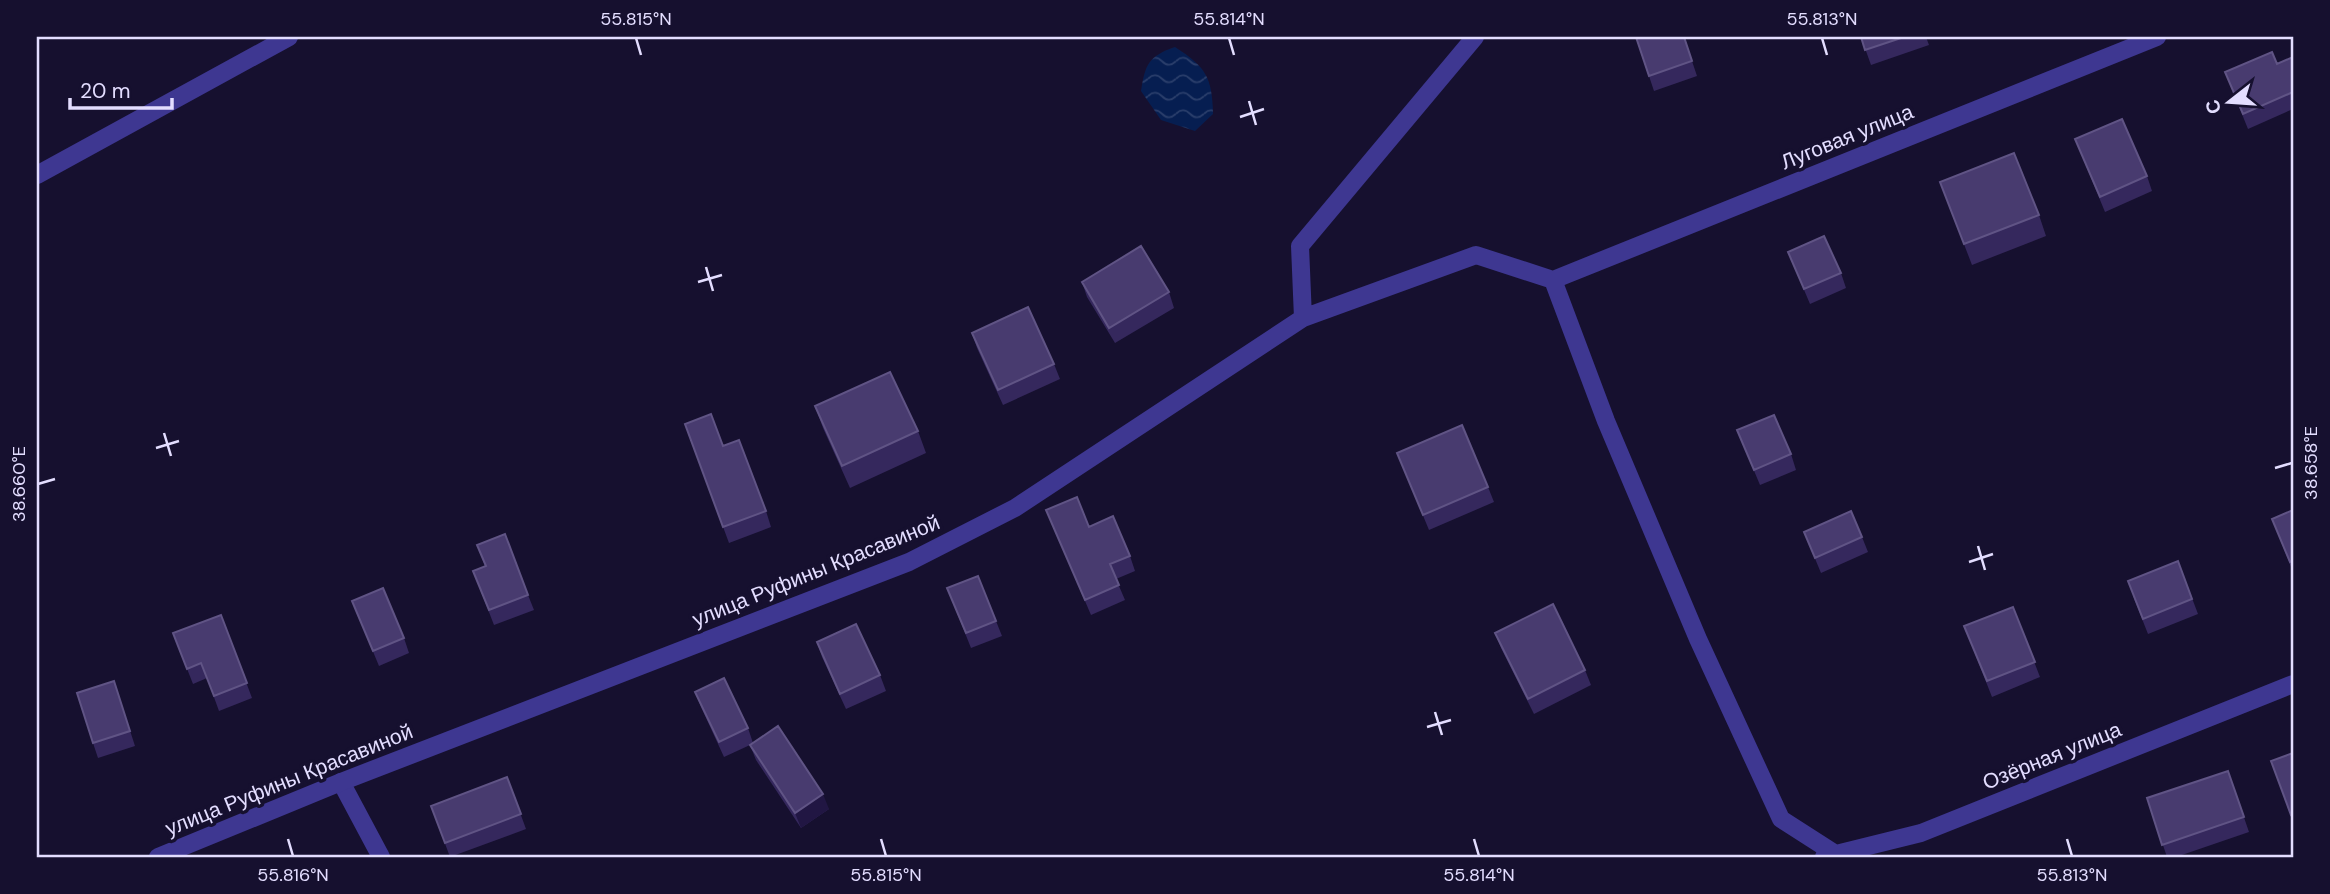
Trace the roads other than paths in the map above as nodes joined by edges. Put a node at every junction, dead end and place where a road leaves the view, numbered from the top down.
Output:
1 (289, 37) edge
2 (1475, 37) edge
3 (2157, 37) edge
4 (37, 176) edge
5 (1553, 280) junction
6 (1303, 318) junction
7 (2293, 684) edge
8 (341, 782) junction
9 (1829, 855) edge
10 (158, 857) edge
11 (381, 857) edge

1 - 4 street
2 - 6 street
3 - 5 street, Луговая улица
5 - 6 street, улица Руфины Красавиной
5 - 9 street
6 - 8 street, улица Руфины Красавиной
7 - 9 street, Озёрная улица
8 - 10 street, улица Руфины Красавиной
8 - 11 street

